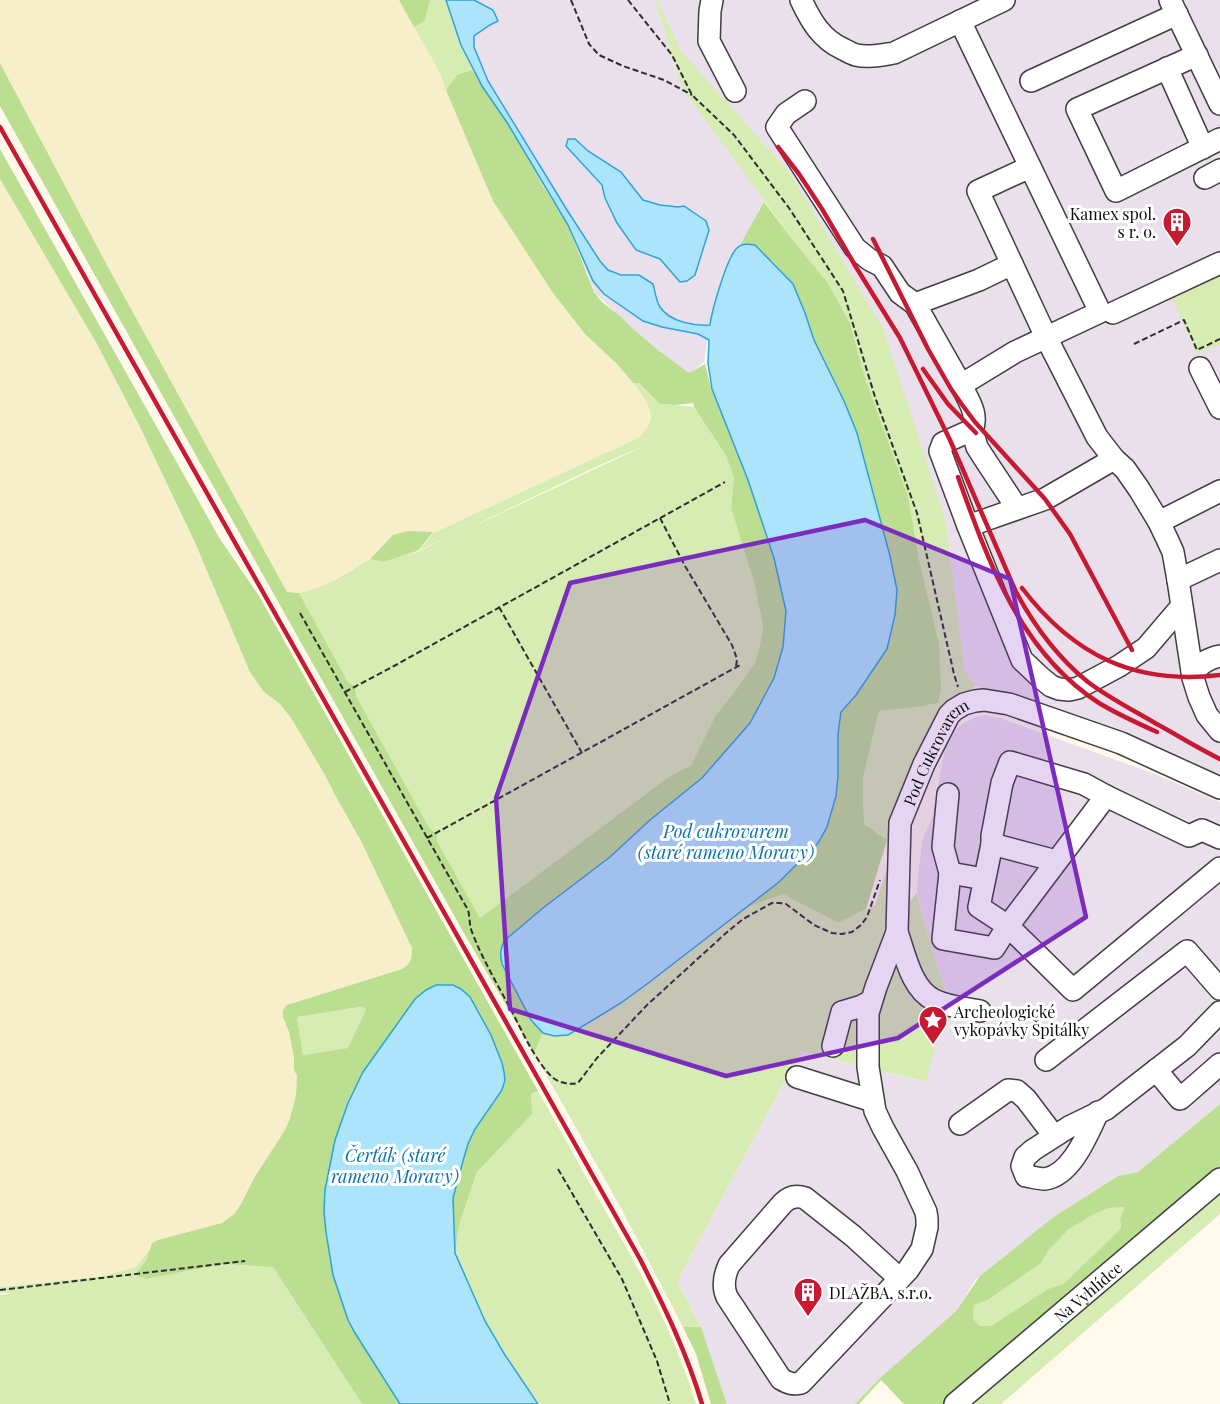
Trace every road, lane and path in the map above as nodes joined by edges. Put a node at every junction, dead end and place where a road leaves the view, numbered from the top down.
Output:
1 (571, 0) edge
2 (628, 0) edge
3 (712, 0) edge
4 (801, 0) edge
5 (1004, 0) edge
6 (1173, 7) edge
7 (960, 21) junction
8 (1197, 55) junction
9 (1167, 68) junction
10 (1031, 81) dead end
11 (735, 91) dead end
12 (692, 95) junction
13 (805, 101) dead end
14 (1220, 104) edge
15 (1211, 144) edge
16 (1030, 167) junction
17 (1220, 263) edge
18 (1012, 264) junction
19 (915, 304) junction
20 (1113, 313) dead end
21 (1047, 337) junction
22 (1220, 339) edge
23 (1134, 344) dead end
24 (1200, 368) dead end
25 (961, 385) junction
26 (1220, 408) edge
27 (972, 430) junction
28 (1114, 459) junction
29 (725, 482) dead end
30 (1220, 491) edge
31 (1017, 508) junction
32 (660, 518) junction
33 (1159, 522) junction
34 (968, 526) junction
35 (1220, 560) edge
36 (1178, 580) junction
37 (499, 606) junction
38 (1181, 608) junction
39 (300, 613) dead end
40 (1220, 656) edge
41 (742, 664) dead end
42 (736, 667) junction
43 (1192, 672) junction
44 (345, 692) junction
45 (964, 704) junction
46 (1220, 731) edge
47 (582, 753) junction
48 (1220, 788) edge
49 (948, 794) dead end
50 (1106, 796) junction
51 (427, 838) junction
52 (1220, 838) edge
53 (992, 844) junction
54 (1056, 861) junction
55 (1220, 868) edge
56 (950, 873) junction
57 (881, 876) dead end
58 (984, 879) junction
59 (1008, 926) junction
60 (897, 932) junction
61 (1220, 989) edge
62 (871, 1001) junction
63 (980, 1011) dead end
64 (1220, 1012) edge
65 (833, 1046) dead end
66 (1046, 1060) dead end
67 (1220, 1064) edge
68 (1156, 1070) junction
69 (797, 1077) dead end
70 (873, 1101) junction
71 (1098, 1112) junction
72 (960, 1124) dead end
73 (1054, 1136) junction
74 (558, 1169) dead end
75 (1220, 1179) edge
76 (245, 1261) dead end
77 (900, 1279) junction
78 (0, 1290) edge
79 (670, 1404) edge
80 (955, 1404) edge

1 - 12 path
2 - 12 path
3 - 11 street
4 - 7 street
5 - 7 street
6 - 8 street
6 - 10 street
7 - 16 street
8 - 9 street
8 - 14 street
9 - 15 street
9 - 15 street
12 - 45 path
13 - 19 street
16 - 18 street
16 - 21 street
17 - 20 street
18 - 19 street
18 - 21 street
19 - 25 street
21 - 25 street
21 - 28 street
22 - 23 path
24 - 26 street
25 - 27 street
27 - 31 street
27 - 34 street
28 - 31 street
28 - 33 street
29 - 32 path
30 - 33 street
31 - 34 street
32 - 37 path
32 - 42 path
33 - 36 street
34 - 38 street
35 - 36 street
36 - 38 street
37 - 44 path
37 - 47 path
38 - 43 street
39 - 44 path
40 - 43 street
41 - 42 path
42 - 47 path
43 - 46 street
44 - 51 path
45 - 48 street, Pod Cukrovarem
45 - 60 street, Pod Cukrovarem
47 - 51 path
49 - 56 street
50 - 52 street
50 - 53 street
50 - 54 street
51 - 57 path
53 - 54 street
53 - 58 street
54 - 59 street
55 - 59 street
56 - 58 street
56 - 59 street
58 - 59 street
60 - 62 street, Pod Cukrovarem
60 - 63 street
61 - 66 street
62 - 65 street
62 - 70 street, Pod Cukrovarem
64 - 68 street
67 - 68 street
68 - 71 street
69 - 70 street
70 - 77 street, Pod Cukrovarem
71 - 73 street
71 - 73 street
72 - 73 street
74 - 79 path
75 - 80 street, Na Vyhlídce
76 - 78 path
77 - 77 street, Pod Cukrovarem

